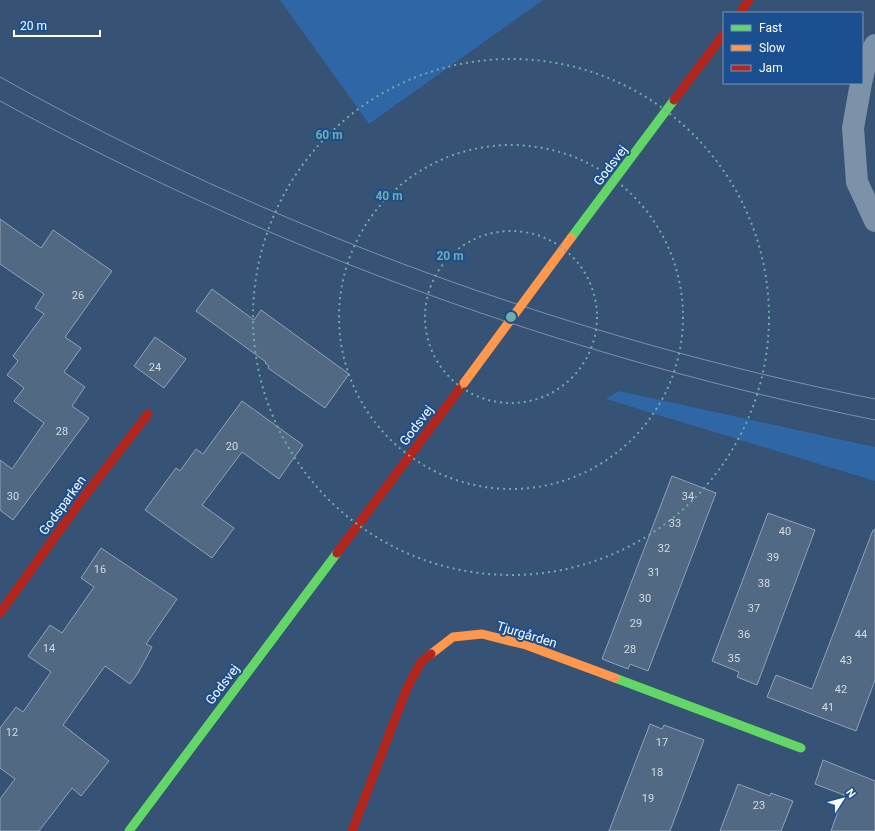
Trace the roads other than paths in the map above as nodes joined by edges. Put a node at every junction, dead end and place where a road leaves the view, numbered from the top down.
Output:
1 (749, 0) edge
2 (741, 12) edge
3 (723, 35) edge
4 (875, 45) edge
5 (863, 75) edge
6 (861, 84) edge
7 (875, 221) edge
8 (148, 414) dead end
9 (0, 613) edge
10 (802, 748) dead end
11 (129, 831) edge
12 (352, 831) edge

1 - 2 street
3 - 11 street, Godsvej, bridge
4 - 5 street
6 - 7 street
8 - 9 street, Godsparken
10 - 12 street, Tjurgården

